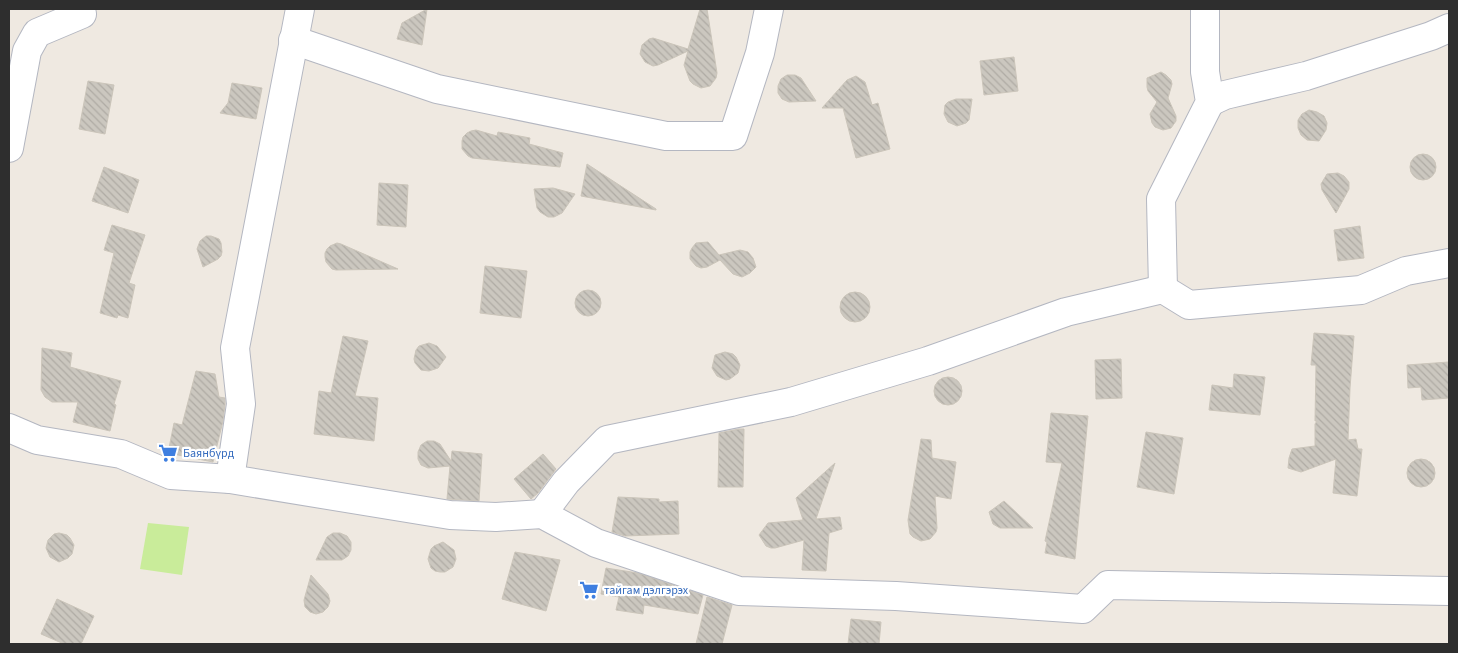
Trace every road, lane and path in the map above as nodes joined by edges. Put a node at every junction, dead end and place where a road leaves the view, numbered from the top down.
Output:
1 (300, 9) edge
2 (769, 9) edge
3 (1204, 9) edge
4 (82, 14) dead end
5 (1449, 28) edge
6 (293, 40) junction
7 (1210, 102) junction
8 (9, 148) edge
9 (1449, 263) edge
10 (1163, 289) junction
11 (9, 428) edge
12 (230, 479) junction
13 (542, 514) junction
14 (1449, 591) edge

1 - 6 street
2 - 6 street
3 - 7 street
4 - 8 street
5 - 7 street
6 - 12 street
7 - 10 street
9 - 10 street
10 - 13 street
11 - 12 street
12 - 13 street
13 - 14 street

